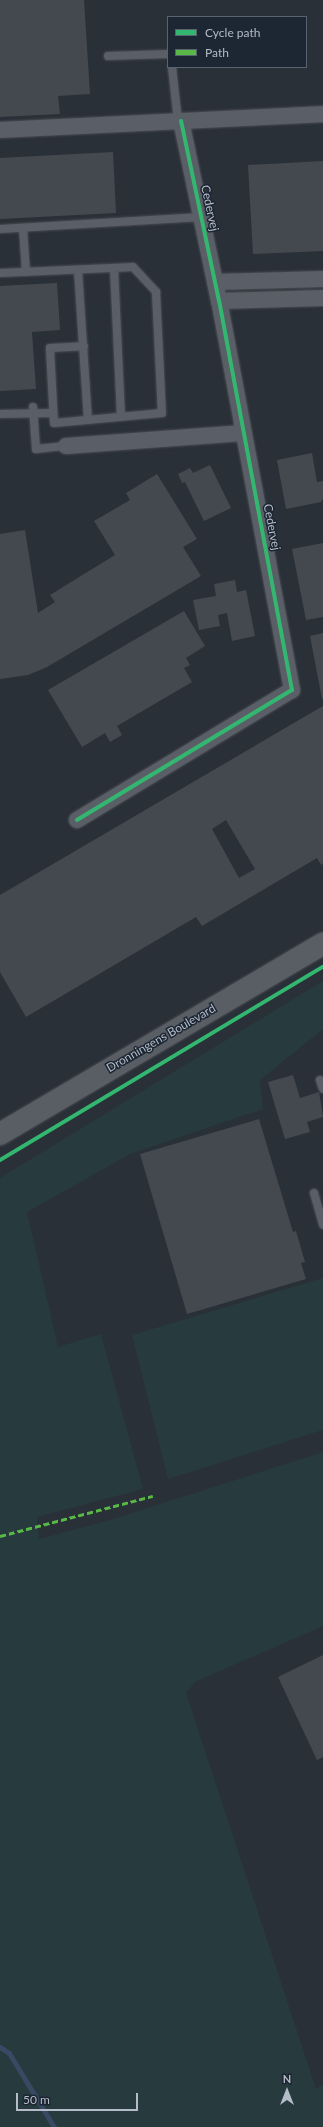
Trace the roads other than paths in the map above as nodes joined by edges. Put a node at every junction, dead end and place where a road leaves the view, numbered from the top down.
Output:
1 (167, 54) edge
2 (108, 56) dead end
3 (172, 68) edge
4 (323, 114) edge
5 (179, 121) junction
6 (0, 130) edge
7 (202, 217) junction
8 (23, 228) junction
9 (0, 229) edge
10 (114, 268) junction
11 (78, 270) junction
12 (26, 272) junction
13 (0, 273) edge
14 (323, 279) edge
15 (215, 282) junction
16 (323, 298) edge
17 (219, 301) junction
18 (84, 346) junction
19 (34, 410) junction
20 (53, 412) junction
21 (0, 414) edge
22 (121, 417) junction
23 (88, 420) junction
24 (244, 433) junction
25 (66, 446) joint
26 (77, 820) dead end
27 (323, 944) edge
28 (320, 1080) dead end
29 (323, 1089) edge
30 (0, 1134) edge
31 (314, 1193) dead end
32 (323, 1225) edge

1 - 2 lane
3 - 5 lane
4 - 5 street
5 - 6 street
5 - 7 street, Cedervej
7 - 8 lane
7 - 15 street, Cedervej
8 - 9 lane
8 - 12 lane
10 - 11 lane
10 - 22 lane
10 - 22 lane
11 - 12 lane
11 - 18 lane
12 - 13 lane
14 - 15 street
15 - 17 street, Cedervej
16 - 17 street
17 - 24 street, Cedervej
18 - 20 lane
18 - 23 lane
19 - 20 lane
19 - 21 lane
19 - 25 lane
20 - 23 lane
22 - 23 lane
24 - 25 street
24 - 26 street, Cedervej
27 - 30 main road, Dronningens Boulevard
28 - 29 lane
31 - 32 lane

